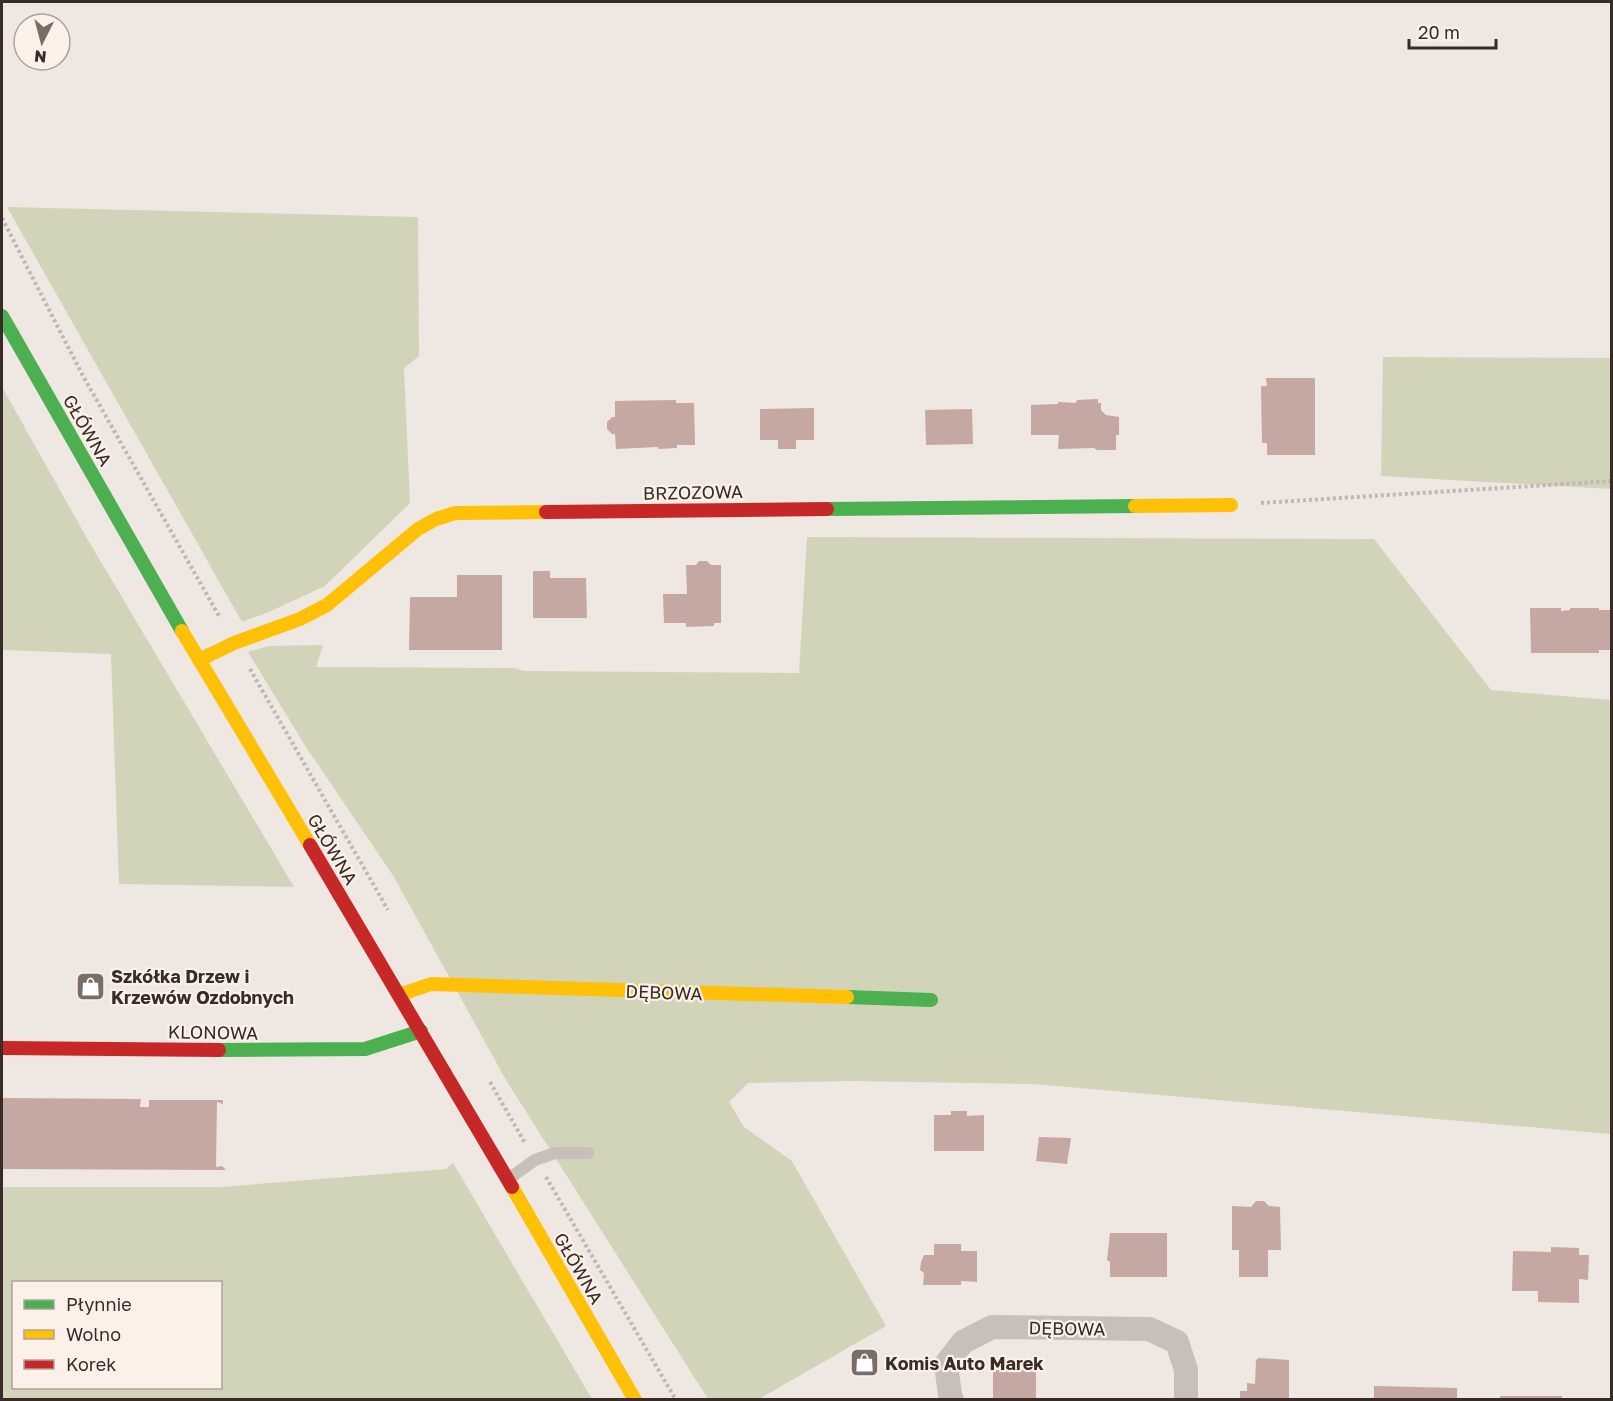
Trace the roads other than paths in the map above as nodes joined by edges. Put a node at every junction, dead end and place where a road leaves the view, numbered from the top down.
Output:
1 (2, 316) edge
2 (1231, 505) road end
3 (199, 660) junction
4 (399, 995) junction
5 (931, 1000) dead end
6 (421, 1031) junction
7 (2, 1047) edge
8 (588, 1153) dead end
9 (507, 1180) junction
10 (635, 1400) edge
11 (952, 1400) edge
12 (1186, 1400) edge

1 - 3 street, GŁÓWNA
2 - 3 street, BRZOZOWA
3 - 4 street, GŁÓWNA
4 - 5 street, DĘBOWA
4 - 6 street, GŁÓWNA
6 - 7 street, KLONOWA
6 - 9 street, GŁÓWNA
8 - 9 lane
9 - 10 street, GŁÓWNA
11 - 12 street, DĘBOWA

